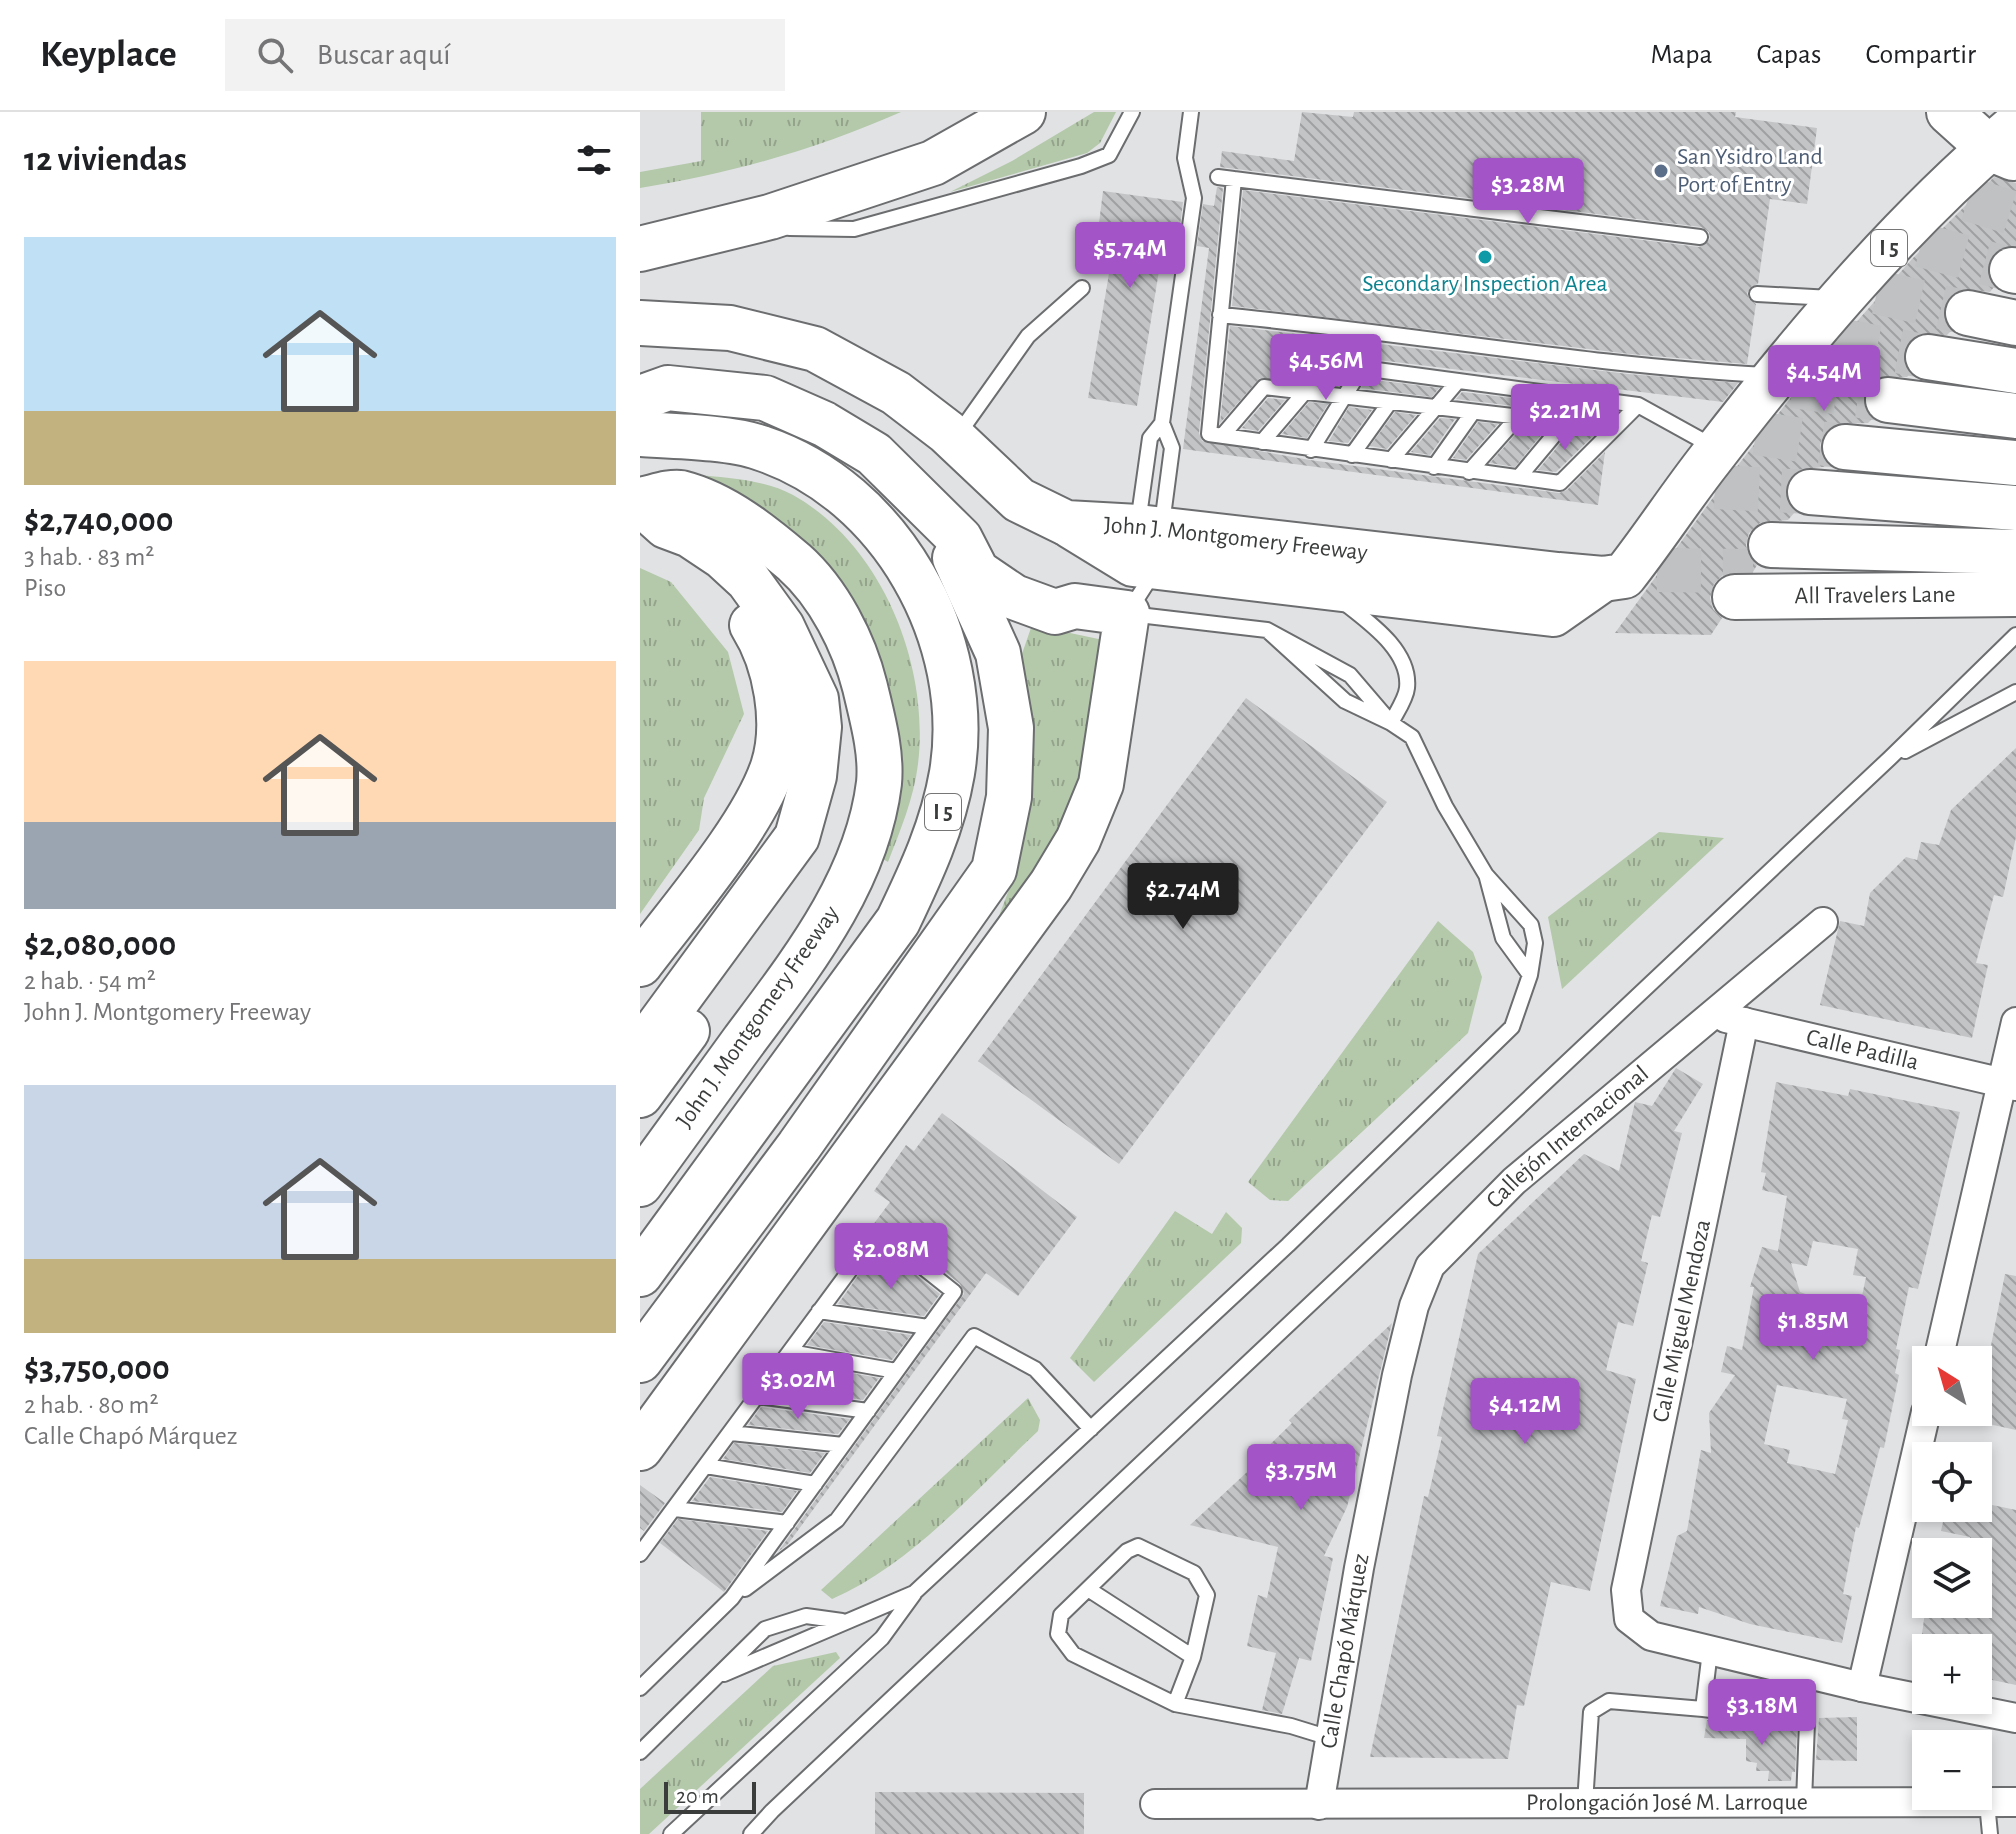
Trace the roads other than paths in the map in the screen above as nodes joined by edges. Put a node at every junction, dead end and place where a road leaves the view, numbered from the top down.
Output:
1 (1023, 112) edge
2 (1132, 112) edge
3 (1191, 112) edge
4 (1949, 112) edge
5 (1218, 177) dead end
6 (1234, 179) junction
7 (729, 228) junction
8 (1700, 237) dead end
9 (640, 249) edge
10 (1082, 288) dead end
11 (1757, 294) dead end
12 (1220, 315) junction
13 (640, 323) edge
14 (2016, 346) edge
15 (1815, 354) edge
16 (2016, 371) edge
17 (1458, 381) junction
18 (1540, 392) junction
19 (1304, 393) junction
20 (2016, 394) edge
21 (1345, 396) junction
22 (1390, 402) junction
23 (1638, 405) junction
24 (1894, 405) edge
25 (1435, 407) junction
26 (1473, 412) junction
27 (2016, 416) edge
28 (1518, 417) junction
29 (645, 422) edge
30 (1565, 422) junction
31 (1162, 423) junction
32 (1615, 428) junction
33 (1222, 436) junction
34 (954, 440) junction
35 (1262, 442) junction
36 (2016, 443) edge
37 (1311, 450) junction
38 (1352, 455) junction
39 (1391, 460) junction
40 (2016, 463) edge
41 (1434, 467) junction
42 (1469, 472) junction
43 (1519, 477) junction
44 (2016, 486) edge
45 (640, 502) edge
46 (922, 502) junction
47 (2016, 508) edge
48 (2016, 531) edge
49 (1149, 537) junction
50 (640, 539) edge
51 (2016, 552) edge
52 (769, 569) junction
53 (2016, 574) edge
54 (1322, 586) junction
55 (2016, 594) edge
56 (1127, 613) junction
57 (782, 627) junction
58 (1267, 630) junction
59 (2016, 635) edge
60 (2016, 692) edge
61 (1391, 723) junction
62 (978, 733) junction
63 (1890, 758) junction
64 (1486, 875) junction
65 (1823, 922) dead end
66 (1004, 949) junction
67 (935, 954) junction
68 (640, 964) edge
69 (1530, 975) junction
70 (640, 1010) edge
71 (1710, 1014) junction
72 (1744, 1022) junction
73 (2016, 1022) edge
74 (640, 1051) edge
75 (2010, 1085) edge
76 (640, 1095) edge
77 (640, 1140) edge
78 (640, 1184) edge
79 (640, 1230) edge
80 (1430, 1266) joint
81 (640, 1274) edge
82 (819, 1311) junction
83 (640, 1316) edge
84 (928, 1327) junction
85 (1942, 1346) edge
86 (790, 1352) junction
87 (640, 1360) edge
88 (896, 1371) junction
89 (758, 1396) junction
90 (640, 1409) edge
91 (868, 1411) junction
92 (1923, 1426) edge
93 (1091, 1429) junction
94 (731, 1433) junction
95 (843, 1445) junction
96 (640, 1448) edge
97 (706, 1466) junction
98 (815, 1484) junction
99 (675, 1509) junction
100 (787, 1523) junction
101 (640, 1554) edge
102 (1088, 1589) junction
103 (914, 1593) junction
104 (732, 1598) junction
105 (842, 1621) junction
106 (1710, 1651) junction
107 (1193, 1657) junction
108 (724, 1674) junction
109 (1862, 1687) junction
110 (640, 1688) edge
111 (1175, 1704) junction
112 (1703, 1709) junction
113 (2016, 1718) edge
114 (1330, 1738) junction
115 (640, 1752) edge
116 (1804, 1802) junction
117 (2016, 1802) edge
118 (1585, 1803) junction
119 (1912, 1803) edge
120 (1992, 1803) edge
121 (1155, 1804) dead end
122 (1319, 1805) junction
123 (1988, 1810) edge
124 (671, 1834) edge
125 (751, 1834) edge
126 (1990, 1834) edge

1 - 7 highway
2 - 7 lane
3 - 31 lane
4 - 15 highway
5 - 6 lane
6 - 8 lane
6 - 12 lane
7 - 9 highway
10 - 34 lane
11 - 15 lane
12 - 15 lane
12 - 33 lane
13 - 34 highway, John J. Montgomery Freeway
14 - 24 highway
15 - 23 lane
15 - 49 highway, John J. Montgomery Freeway
15 - 54 highway
16 - 24 highway
17 - 18 lane
17 - 21 lane
17 - 25 lane
18 - 23 lane
18 - 28 lane
19 - 21 lane
19 - 33 lane
19 - 35 lane
20 - 24 highway
21 - 22 lane
21 - 37 lane
22 - 25 lane
22 - 38 lane
23 - 32 lane
24 - 27 highway
24 - 36 highway
24 - 40 highway
24 - 44 highway
24 - 47 highway
24 - 48 highway
24 - 51 highway, All Travelers Lane
24 - 53 highway, All Travelers Lane
24 - 55 highway, All Travelers Lane
25 - 26 lane
25 - 39 lane
26 - 28 lane
26 - 41 lane
28 - 30 lane
28 - 42 lane
29 - 46 highway
29 - 62 highway, I 5
29 - 79 highway, I 5
29 - 81 highway, I 5
30 - 32 lane
30 - 43 lane
31 - 49 lane
31 - 49 lane
32 - 43 lane
33 - 35 lane
34 - 49 highway, John J. Montgomery Freeway
35 - 37 lane
37 - 38 lane
38 - 39 lane
39 - 41 lane
41 - 42 lane
42 - 43 lane
45 - 52 highway
45 - 57 highway
45 - 78 highway, John J. Montgomery Freeway
46 - 56 highway
46 - 67 highway, I 5
49 - 54 highway
49 - 56 lane
49 - 56 lane
50 - 68 highway
52 - 76 highway
52 - 77 highway
54 - 61 lane
56 - 58 lane
56 - 66 highway
57 - 70 highway
57 - 74 highway
58 - 61 lane
58 - 61 lane
59 - 63 lane
60 - 63 lane
61 - 64 lane
62 - 67 highway, I 5
62 - 83 highway, I 5
63 - 125 lane
64 - 69 lane
64 - 69 lane
65 - 71 street, Callejón Internacional
66 - 90 highway
66 - 96 highway
67 - 87 highway, I 5
69 - 93 lane
71 - 72 street, Calle Padilla
71 - 80 street, Callejón Internacional
72 - 75 street, Calle Padilla
72 - 106 street, Calle Miguel Mendoza
73 - 75 street
75 - 85 street
80 - 114 street, Calle Chapó Márquez
82 - 84 lane
82 - 84 lane
82 - 86 lane
84 - 88 lane
86 - 88 lane
86 - 89 lane
88 - 91 lane
89 - 91 lane
89 - 94 lane
91 - 95 lane
92 - 109 street
93 - 103 lane
93 - 104 lane
94 - 95 lane
94 - 97 lane
95 - 98 lane
97 - 98 lane
97 - 99 lane
98 - 100 lane
99 - 100 lane
99 - 101 lane
100 - 104 lane
102 - 107 lane
102 - 107 lane
102 - 111 lane
103 - 105 lane
103 - 124 lane
104 - 110 lane
105 - 108 lane
105 - 108 lane
106 - 109 street
106 - 112 lane
107 - 111 lane
108 - 115 lane
109 - 113 street
111 - 114 lane
112 - 116 lane
112 - 118 lane
114 - 122 street, Calle Chapó Márquez
116 - 118 street, Prolongación José M. Larroque
116 - 119 street, Prolongación José M. Larroque
117 - 120 street, Prolongación José M. Larroque
118 - 122 street, Prolongación José M. Larroque
121 - 122 street, Prolongación José M. Larroque
123 - 126 lane

